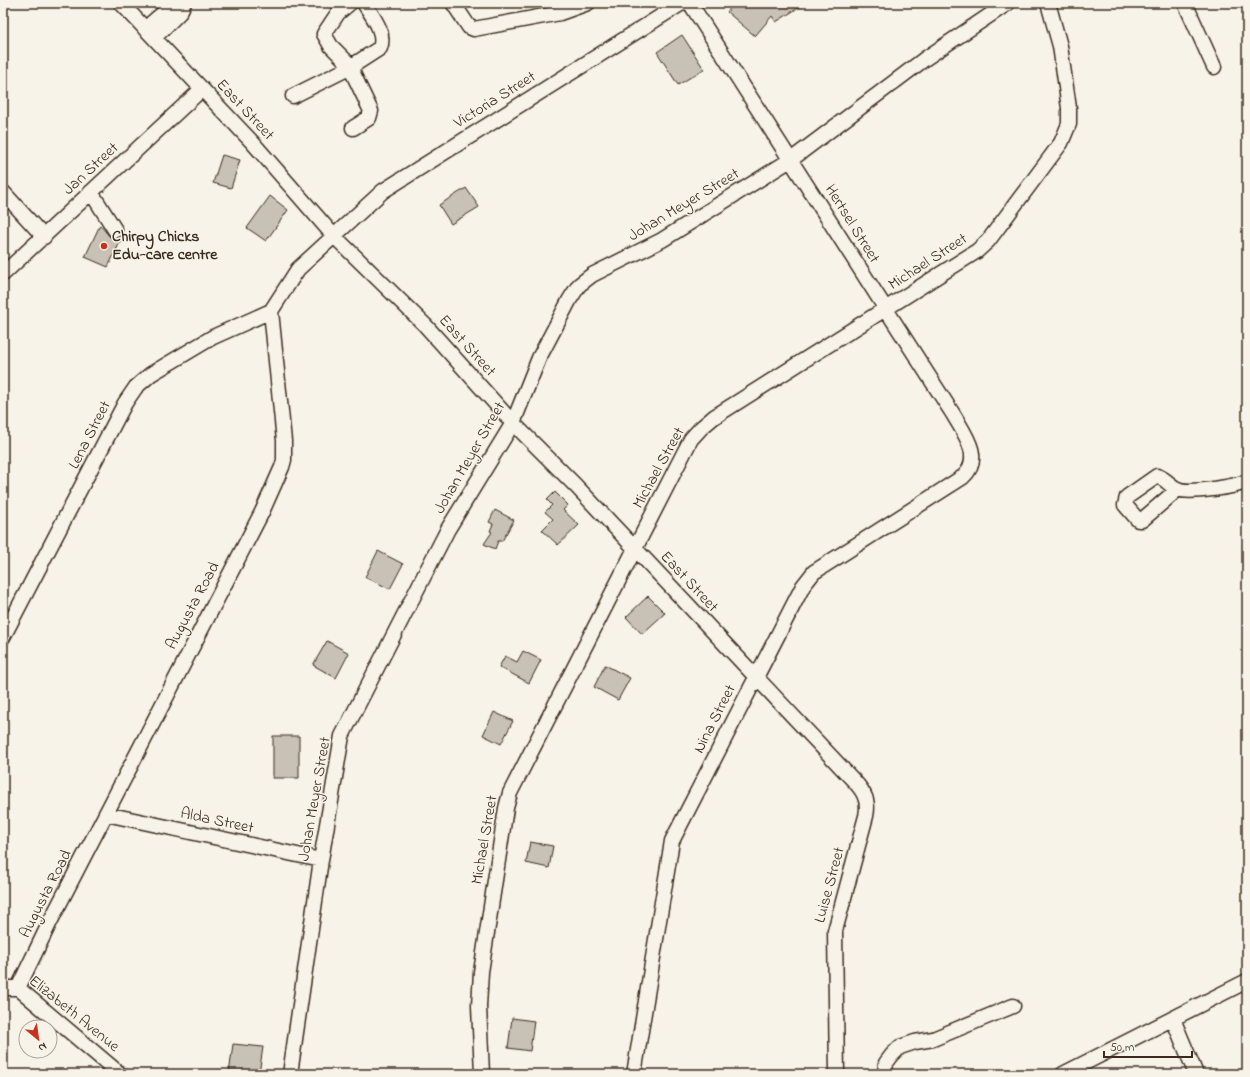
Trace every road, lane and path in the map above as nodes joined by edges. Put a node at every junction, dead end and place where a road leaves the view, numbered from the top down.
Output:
1 (121, 3) edge
2 (184, 3) edge
3 (350, 3) edge
4 (364, 3) edge
5 (453, 3) edge
6 (587, 3) edge
7 (682, 3) edge
8 (690, 3) edge
9 (1008, 3) edge
10 (1048, 3) edge
11 (1185, 3) edge
12 (150, 33) junction
13 (1214, 67) dead end
14 (349, 68) junction
15 (202, 89) junction
16 (293, 96) dead end
17 (353, 128) dead end
18 (792, 160) junction
19 (3, 192) edge
20 (91, 192) junction
21 (115, 230) dead end
22 (333, 235) junction
23 (44, 237) junction
24 (3, 274) edge
25 (886, 309) junction
26 (271, 311) junction
27 (513, 423) junction
28 (971, 468) joint
29 (1247, 481) edge
30 (1178, 490) dead end
31 (635, 549) junction
32 (3, 637) edge
33 (756, 677) junction
34 (855, 782) joint
35 (106, 814) junction
36 (321, 860) junction
37 (1247, 981) edge
38 (3, 988) edge
39 (18, 988) junction
40 (1013, 1006) dead end
41 (1173, 1019) junction
42 (120, 1074) edge
43 (290, 1074) edge
44 (482, 1074) edge
45 (634, 1074) edge
46 (837, 1074) edge
47 (885, 1074) edge
48 (1063, 1074) edge
49 (1196, 1074) edge

1 - 12 street, East Street
2 - 12 street
3 - 14 street
4 - 14 street
5 - 6 street
7 - 22 street, Victoria Street
8 - 18 street, Hertsel Street
9 - 18 street, Johan Meyer Street
10 - 25 street, Michael Street
11 - 13 street
12 - 15 street, East Street
14 - 16 street
14 - 17 street
15 - 20 street, Jan Street
15 - 22 street, East Street
18 - 25 street, Hertsel Street
18 - 27 street, Johan Meyer Street
19 - 23 street
20 - 21 street
20 - 23 street, Jan Street
22 - 26 street
22 - 27 street, East Street
23 - 24 street, Jan Street
25 - 28 street, Hertsel Street
25 - 31 street, Michael Street
26 - 32 street, Lena Street
26 - 35 street, Augusta Road
27 - 31 street, East Street
27 - 36 street, Johan Meyer Street
28 - 33 street, Nina Street
29 - 30 street
31 - 33 street, East Street
31 - 44 street, Michael Street
33 - 34 street, East Street
33 - 45 street, Nina Street
34 - 46 street, Luise Street
35 - 36 street, Alda Street
35 - 39 street, Augusta Road
36 - 43 street, Johan Meyer Street
37 - 41 street
38 - 39 street, Elizabeth Avenue
39 - 42 street, Elizabeth Avenue
40 - 47 street
41 - 48 street
41 - 49 street

